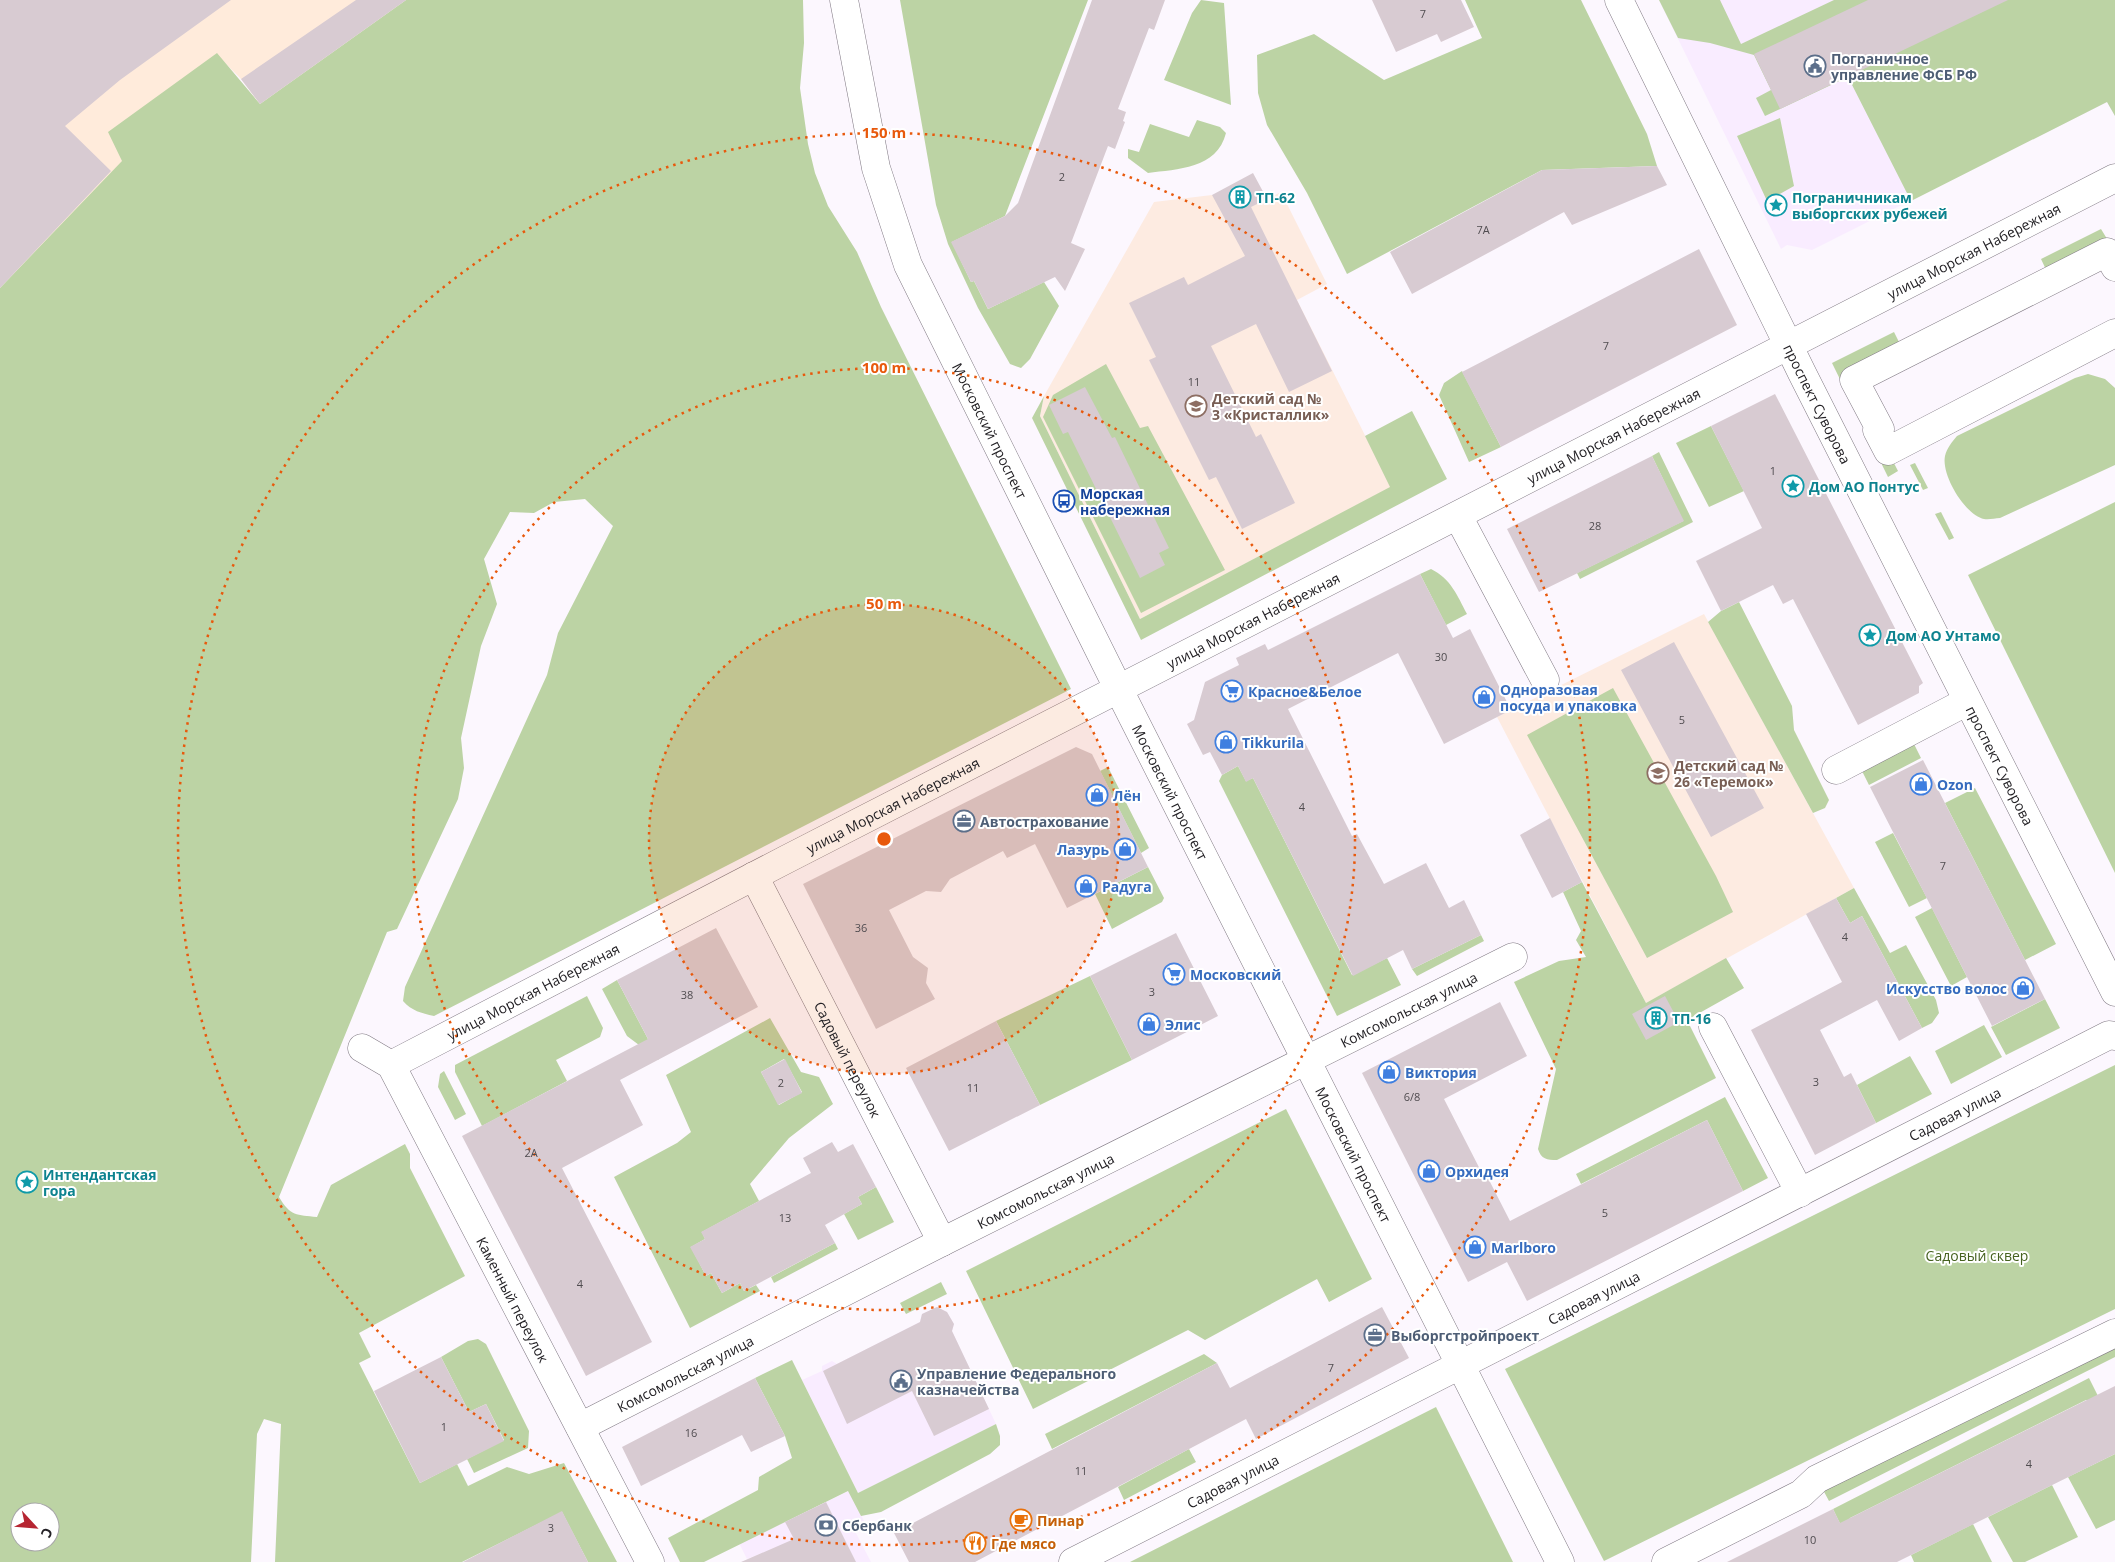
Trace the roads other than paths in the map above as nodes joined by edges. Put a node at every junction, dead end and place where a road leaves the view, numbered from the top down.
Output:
1 (844, 0) edge
2 (1619, 0) edge
3 (2112, 185) edge
4 (2115, 267) edge
5 (2115, 333) edge
6 (1788, 346) junction
7 (1458, 516) junction
8 (1545, 680) dead end
9 (1119, 690) junction
10 (1966, 702) junction
11 (1836, 770) dead end
12 (754, 876) junction
13 (1513, 956) dead end
14 (2115, 992) edge
15 (1714, 1027) dead end
16 (2115, 1036) edge
17 (362, 1048) dead end
18 (1307, 1061) junction
19 (391, 1065) junction
20 (1800, 1193) junction
21 (942, 1242) junction
22 (2115, 1333) edge
23 (1460, 1365) junction
24 (580, 1427) junction
25 (650, 1562) edge
26 (1073, 1562) edge
27 (1560, 1562) edge
28 (1666, 1562) edge

1 - 9 street, Московский проспект
2 - 6 street, проспект Суворова
3 - 6 street, улица Морская Набережная
4 - 5 street
6 - 7 street, улица Морская Набережная
6 - 10 street, проспект Суворова
7 - 8 street
7 - 9 street, улица Морская Набережная
9 - 12 street, улица Морская Набережная
9 - 18 street, Московский проспект
10 - 11 street
10 - 14 street, проспект Суворова
12 - 19 street, улица Морская Набережная
12 - 21 street, Садовый переулок
13 - 18 street, Комсомольская улица
15 - 20 street
16 - 20 street, Садовая улица
17 - 19 street
18 - 21 street, Комсомольская улица
18 - 23 street, Московский проспект
19 - 24 street, Каменный переулок
20 - 23 street, Садовая улица
21 - 24 street, Комсомольская улица
22 - 28 street
23 - 26 street, Садовая улица
23 - 27 street, Московский проспект
24 - 25 street, Каменный переулок

